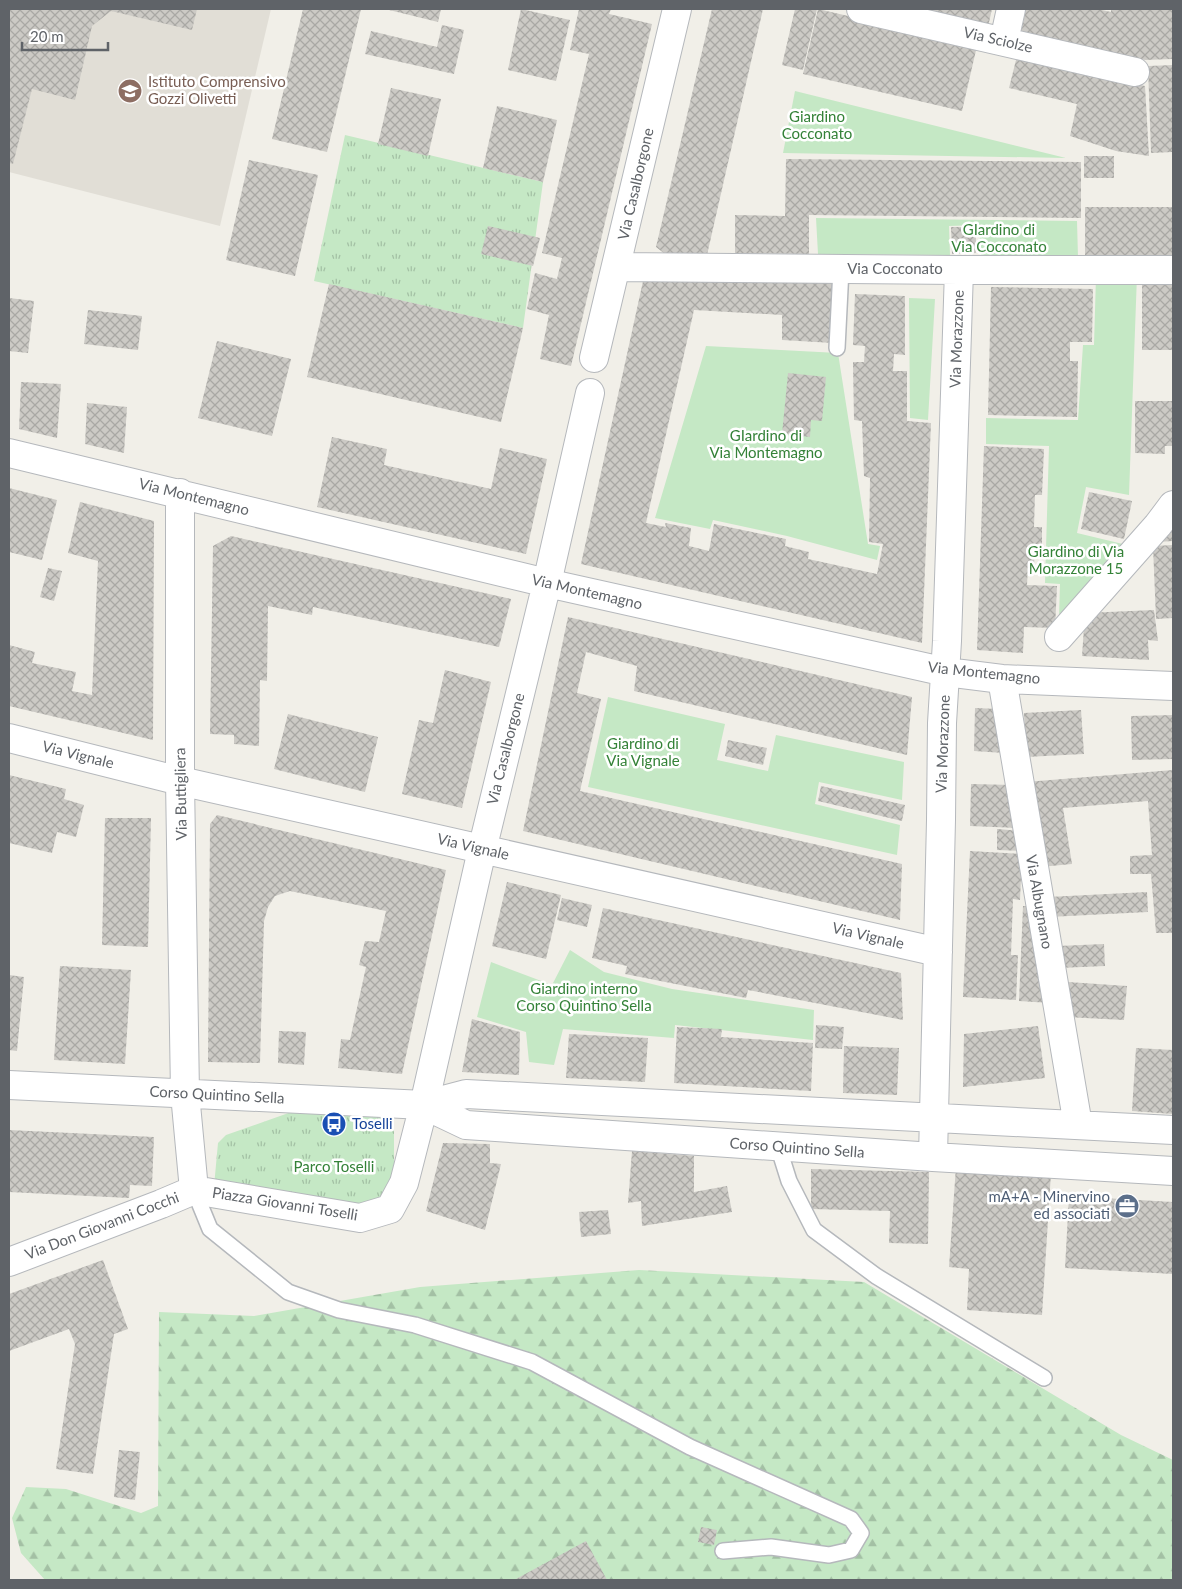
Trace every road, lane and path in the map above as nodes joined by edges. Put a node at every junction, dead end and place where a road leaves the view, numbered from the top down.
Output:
1 (677, 9) edge
2 (861, 9) edge
3 (1010, 9) edge
4 (1004, 41) junction
5 (1135, 72) dead end
6 (617, 267) junction
7 (841, 269) junction
8 (959, 270) junction
9 (1173, 270) edge
10 (837, 348) dead end
11 (594, 358) dead end
12 (590, 394) dead end
13 (9, 453) edge
14 (180, 493) junction
15 (1173, 505) edge
16 (547, 584) junction
17 (1059, 637) dead end
18 (946, 672) junction
19 (1002, 679) junction
20 (1173, 686) edge
21 (9, 738) edge
22 (180, 781) junction
23 (482, 850) junction
24 (938, 952) junction
25 (9, 1085) edge
26 (185, 1094) junction
27 (424, 1106) junction
28 (933, 1119) junction
29 (1078, 1125) junction
30 (1173, 1130) edge
31 (778, 1146) junction
32 (933, 1158) junction
33 (1173, 1170) edge
34 (194, 1190) junction
35 (9, 1262) edge
36 (1044, 1378) dead end
37 (723, 1551) dead end

1 - 6 street, Via Casalborgone
2 - 4 street, Via Sciolze
3 - 4 street
4 - 5 street, Via Sciolze
6 - 7 street, Via Cocconato
6 - 11 street, Via Casalborgone
7 - 8 street, Via Cocconato
7 - 10 lane
8 - 9 street, Via Cocconato
8 - 18 street, Via Morazzone
12 - 16 street, Via Casalborgone
13 - 14 street, Via Montemagno
14 - 16 street, Via Montemagno
14 - 22 street, Via Buttigliera
15 - 17 street
16 - 18 street, Via Montemagno
16 - 23 street, Via Casalborgone
18 - 19 street, Via Montemagno
18 - 24 street, Via Morazzone
19 - 20 street, Via Montemagno
19 - 29 street, Via Albugnano
21 - 22 street, Via Vignale
22 - 23 street, Via Vignale
22 - 26 street, Via Buttigliera
23 - 24 street, Via Vignale
23 - 27 street, Via Casalborgone
24 - 28 street, Via Morazzone
25 - 26 street, Corso Quintino Sella
26 - 27 street, Corso Quintino Sella
26 - 34 street, Piazza Giovanni Toselli
27 - 28 street, Corso Quintino Sella
27 - 31 street, Corso Quintino Sella
27 - 34 street, Piazza Giovanni Toselli
28 - 29 street, Corso Quintino Sella
28 - 32 street, Via Morazzone
29 - 30 street, Corso Quintino Sella
31 - 32 street, Corso Quintino Sella
31 - 36 lane
32 - 33 street, Corso Quintino Sella
34 - 35 street, Via Don Giovanni Cocchi
34 - 37 lane

